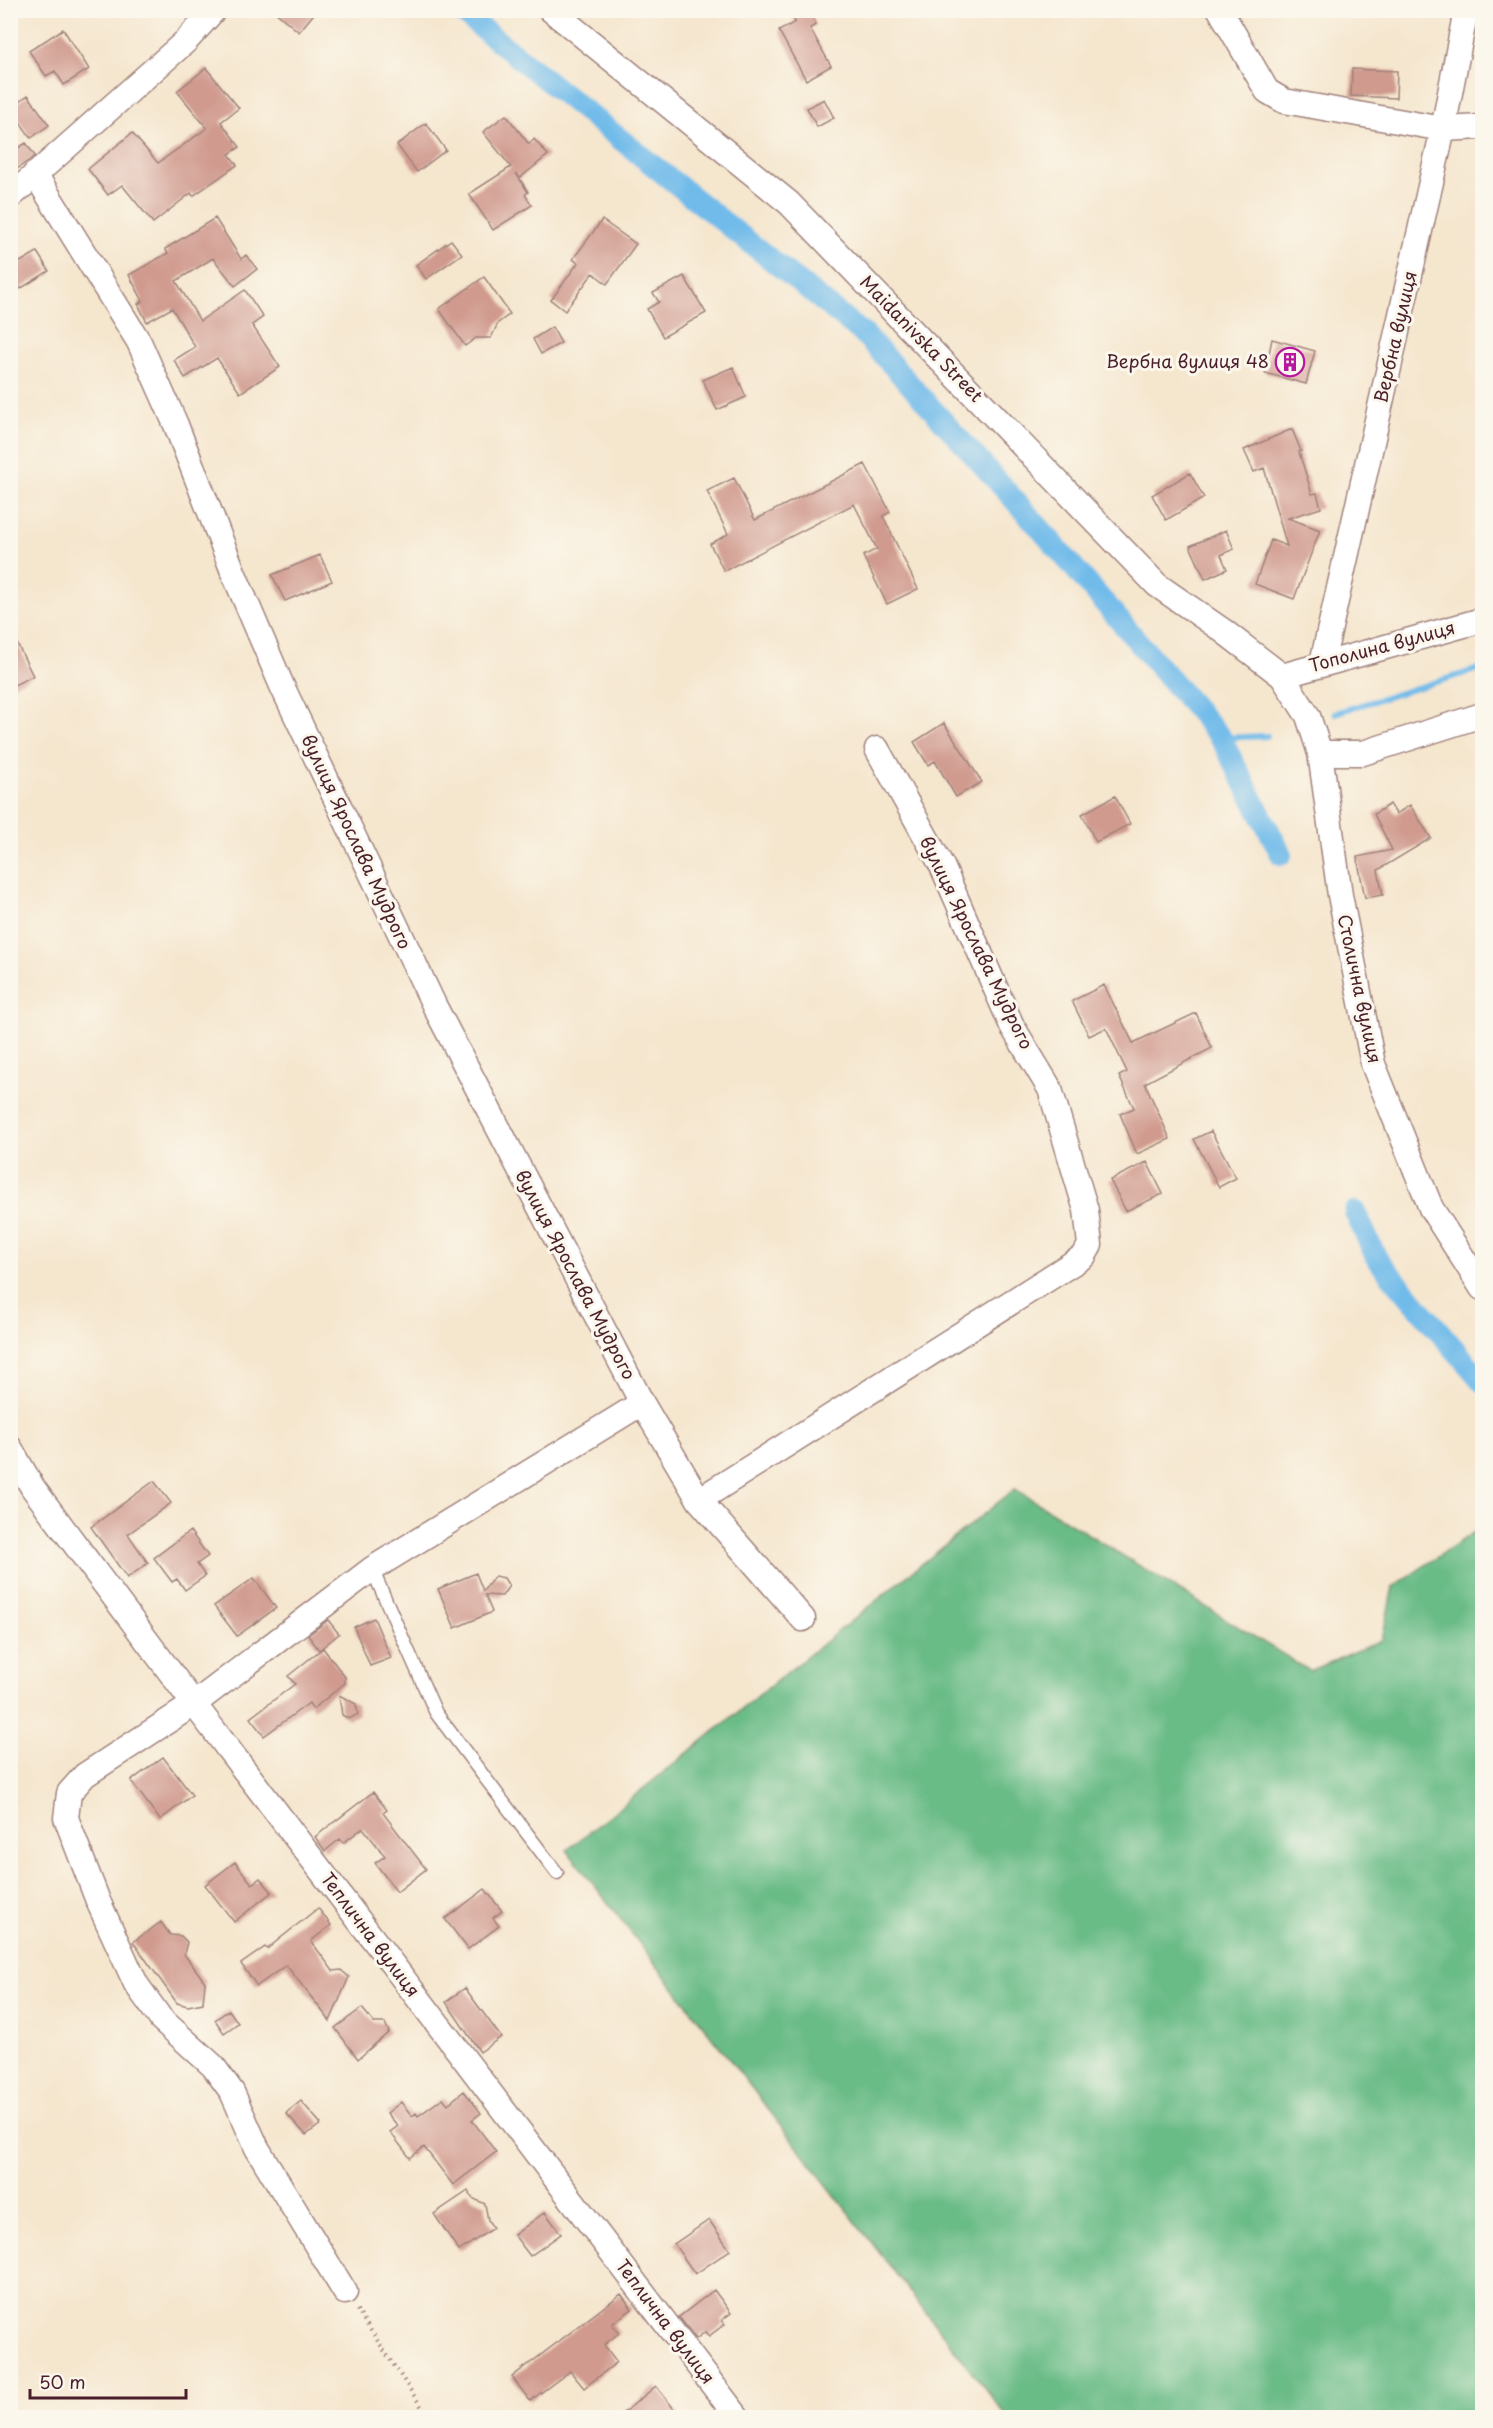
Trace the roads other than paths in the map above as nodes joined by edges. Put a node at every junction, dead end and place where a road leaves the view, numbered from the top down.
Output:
1 (214, 10) edge
2 (551, 10) edge
3 (1220, 10) edge
4 (1466, 10) edge
5 (572, 20) edge
6 (1482, 127) edge
7 (1443, 129) junction
8 (34, 174) junction
9 (10, 197) edge
10 (1482, 620) edge
11 (1322, 663) junction
12 (1282, 676) junction
13 (1482, 715) edge
14 (877, 749) dead end
15 (1320, 753) junction
16 (1482, 1288) edge
17 (642, 1402) junction
18 (10, 1448) edge
19 (699, 1500) junction
20 (372, 1569) junction
21 (803, 1619) dead end
22 (194, 1704) junction
23 (557, 1873) dead end
24 (345, 2292) road end
25 (738, 2418) edge

1 - 8 street
2 - 5 street, Maidanivska Street
3 - 7 street
4 - 7 street, Вербна вулиця
5 - 12 street, Maidanivska Street
6 - 7 street
7 - 11 street, Вербна вулиця
8 - 9 street
8 - 17 street, вулиця Ярослава Мудрого
10 - 11 street, Тополина вулиця
11 - 12 street, Тополина вулиця
12 - 15 street, Столична вулиця
13 - 15 street
14 - 19 street, вулиця Ярослава Мудрого
15 - 16 street, Столична вулиця
17 - 19 street, вулиця Ярослава Мудрого
17 - 20 street
18 - 22 street, Теплична вулиця
19 - 21 street, вулиця Ярослава Мудрого
20 - 22 street
20 - 23 lane
22 - 24 street
22 - 25 street, Теплична вулиця

